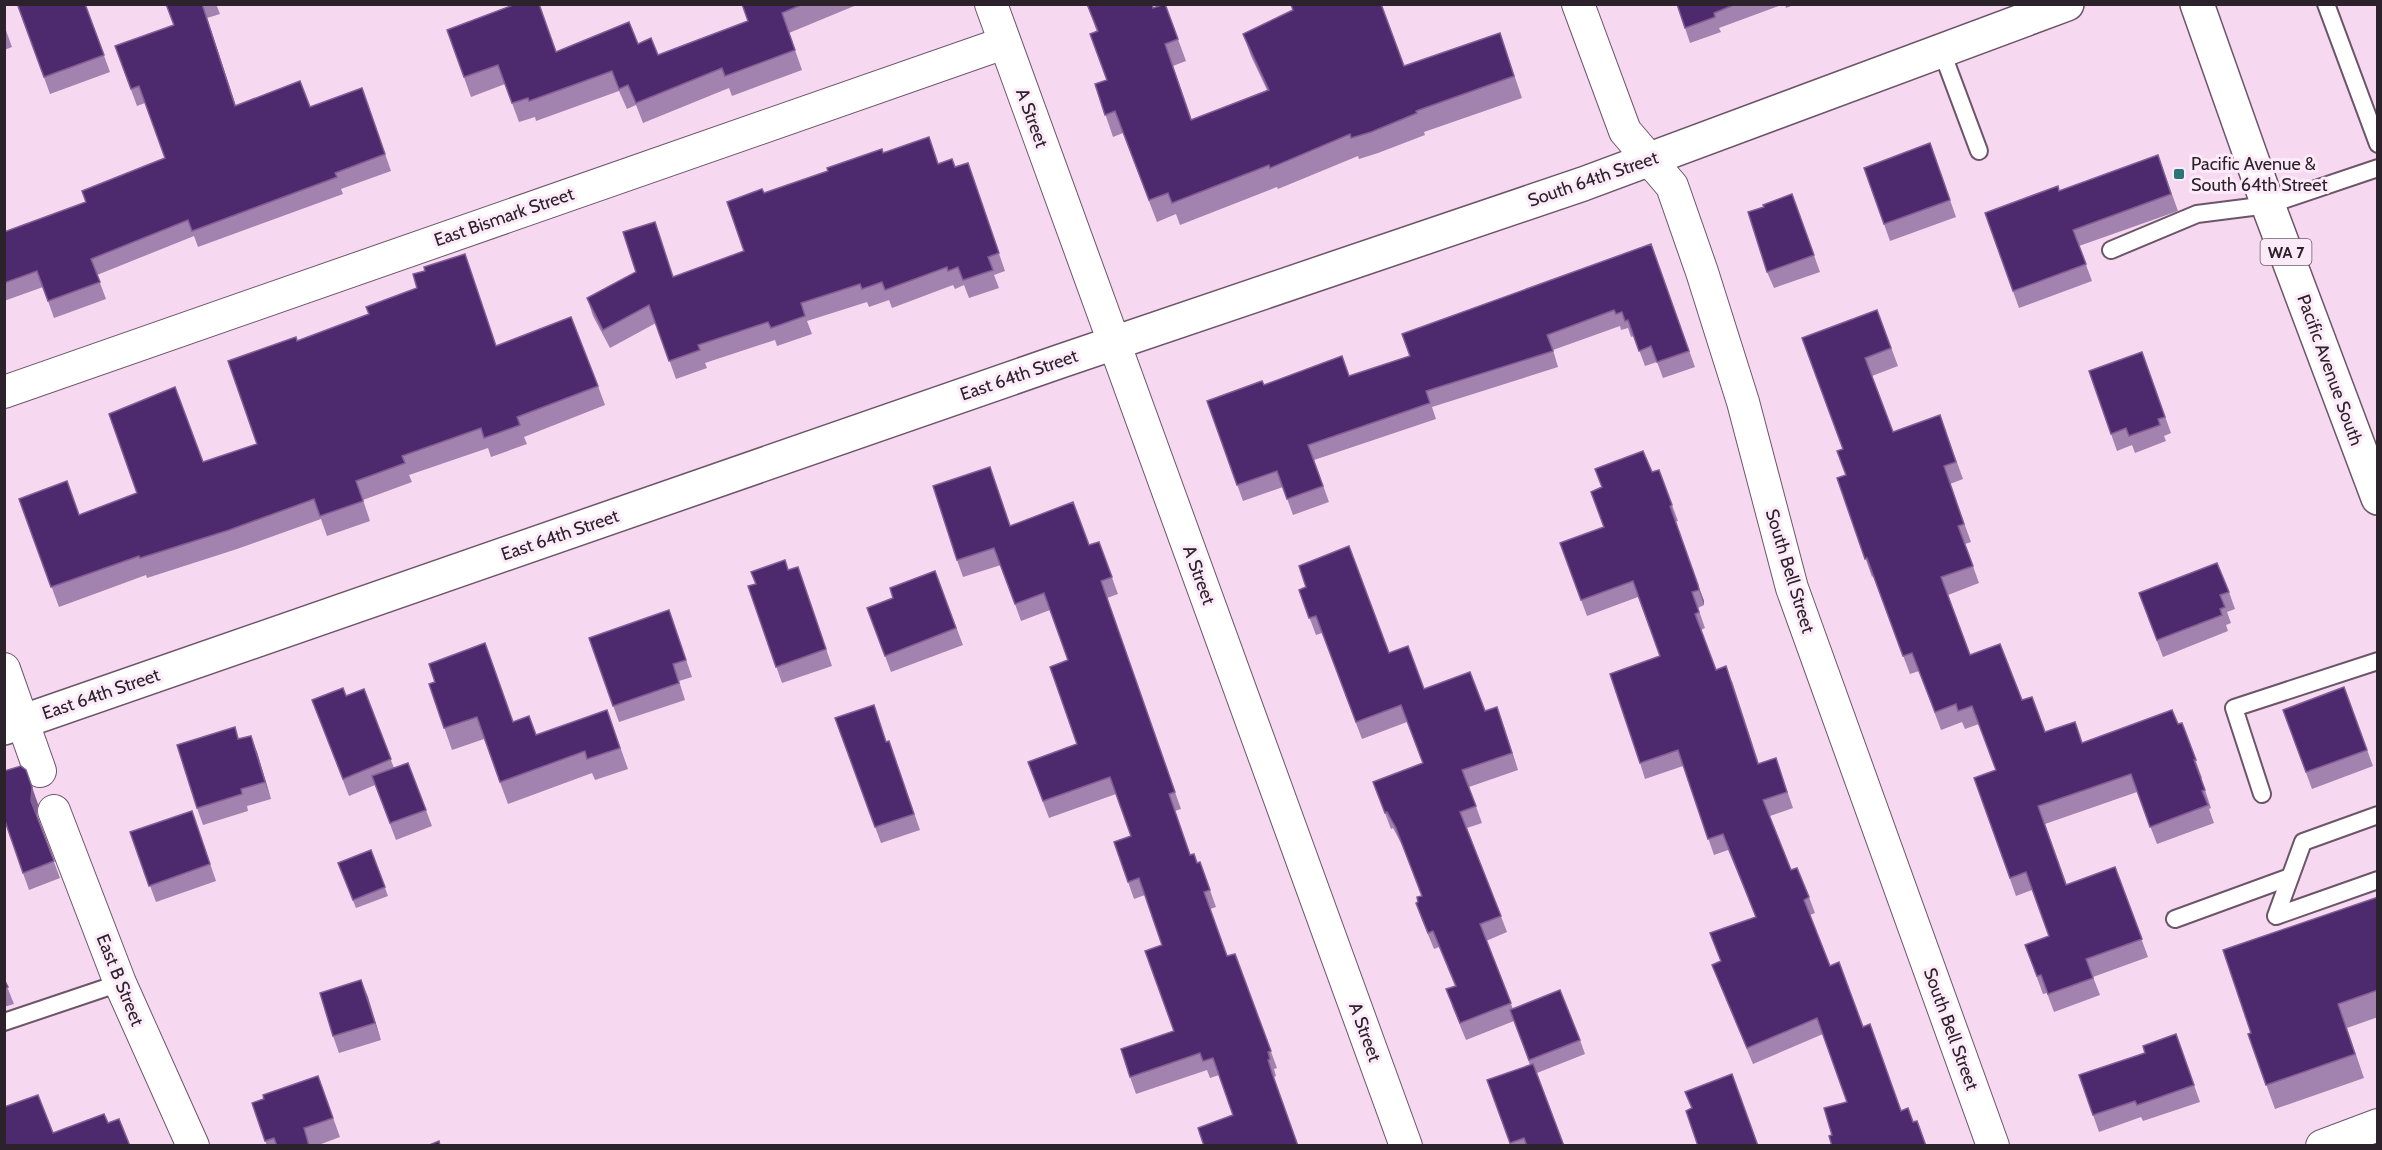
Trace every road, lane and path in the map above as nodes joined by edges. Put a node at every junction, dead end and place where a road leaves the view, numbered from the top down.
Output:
1 (991, 4) edge
2 (1578, 4) edge
3 (2067, 4) edge
4 (2197, 4) edge
5 (2326, 4) edge
6 (1004, 43) junction
7 (1942, 52) junction
8 (2378, 144) edge
9 (1979, 151) dead end
10 (1649, 159) junction
11 (2378, 168) edge
12 (2268, 206) junction
13 (2111, 250) dead end
14 (1115, 342) junction
15 (4, 392) edge
16 (2378, 498) edge
17 (2378, 661) edge
18 (4, 669) edge
19 (14, 725) edge
20 (40, 771) dead end
21 (2262, 794) dead end
22 (54, 811) dead end
23 (2378, 815) edge
24 (2290, 877) junction
25 (2378, 880) edge
26 (2175, 919) dead end
27 (120, 983) junction
28 (4, 1022) edge
29 (2378, 1125) edge
30 (193, 1146) edge
31 (1406, 1146) edge
32 (1993, 1146) edge
33 (2322, 1146) edge

1 - 6 street, A Street
2 - 10 street, South Bell Street
3 - 7 street, South 64th Street
4 - 12 street, Pacific Avenue South / WA 7
5 - 8 lane
6 - 14 street, A Street
6 - 15 street, East Bismark Street
7 - 9 lane
7 - 10 street, South 64th Street
10 - 14 street, South 64th Street
10 - 32 street, South Bell Street
11 - 12 lane
12 - 13 lane
12 - 16 street, Pacific Avenue South / WA 7
14 - 19 street, East 64th Street
14 - 31 street, A Street
17 - 21 lane
18 - 19 street
19 - 20 street
22 - 27 street, East B Street
23 - 24 lane
24 - 25 lane
24 - 26 lane
27 - 28 lane
27 - 30 street, East B Street
29 - 33 street

